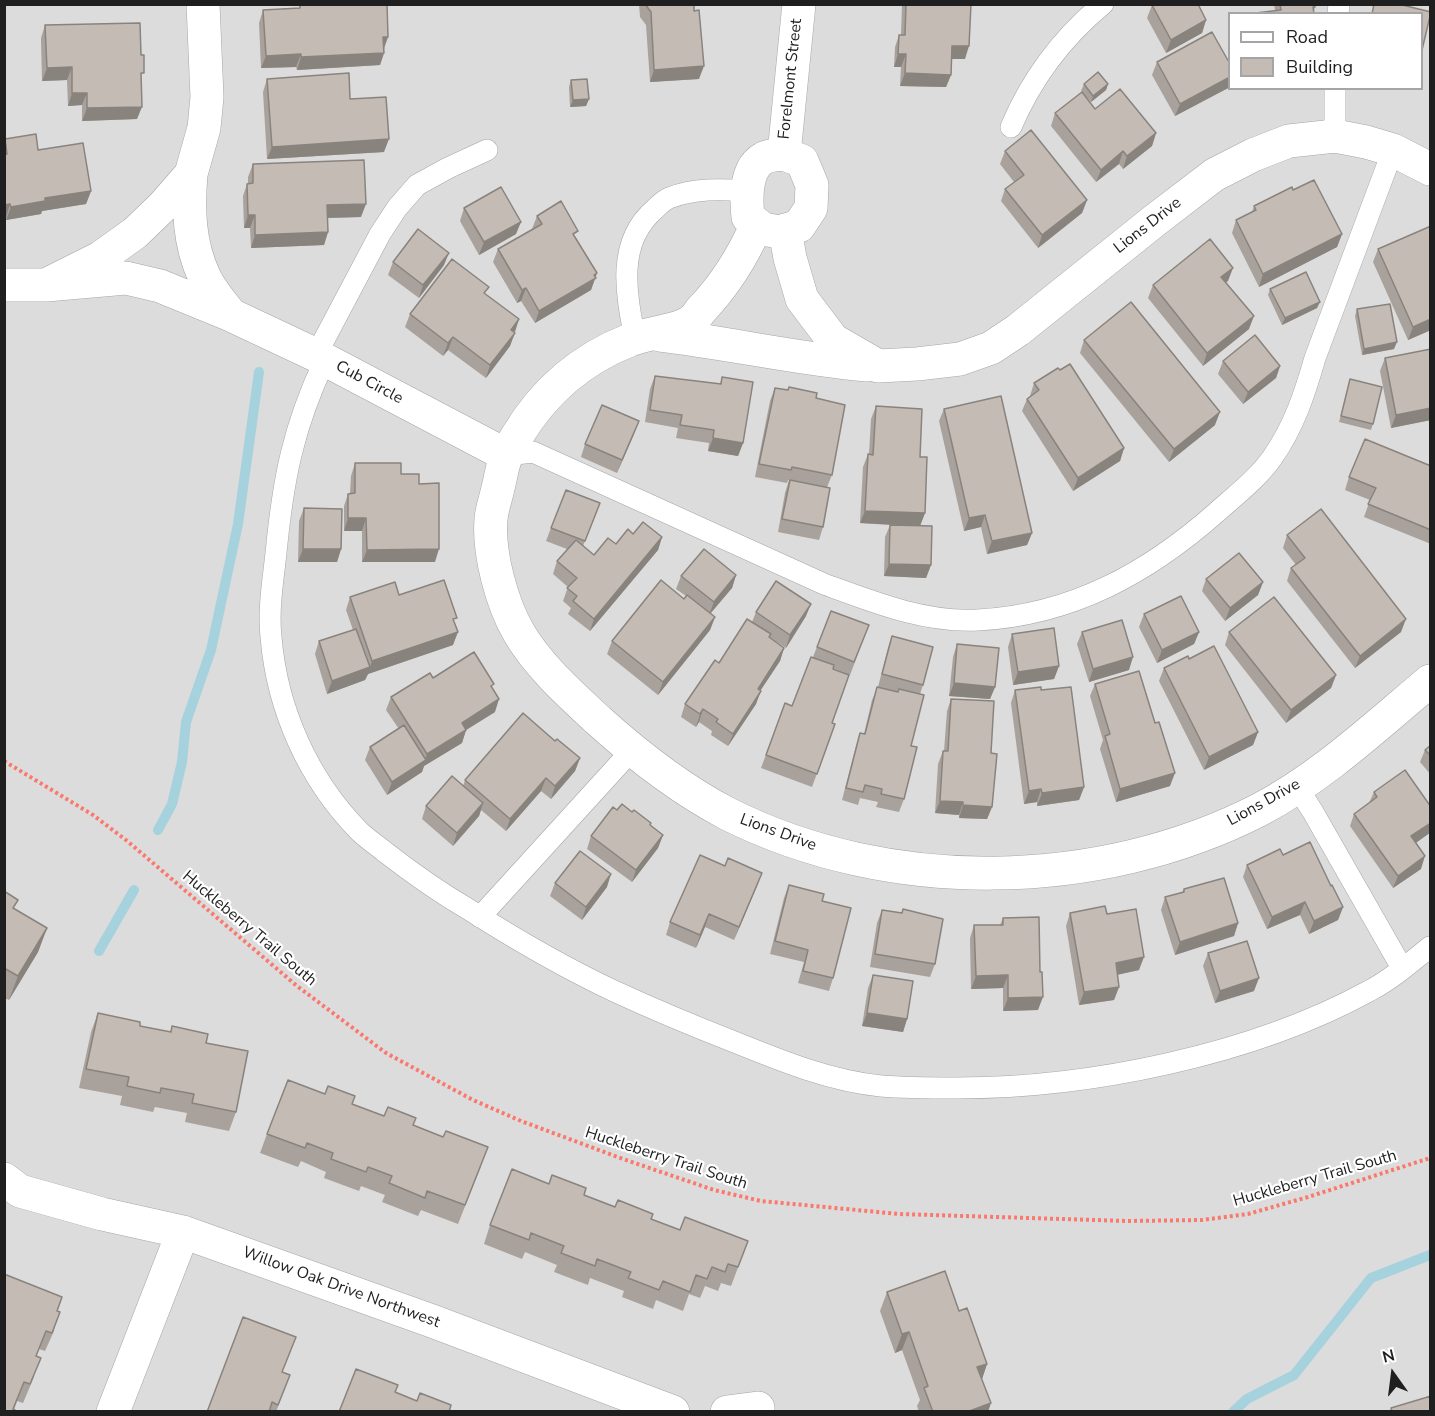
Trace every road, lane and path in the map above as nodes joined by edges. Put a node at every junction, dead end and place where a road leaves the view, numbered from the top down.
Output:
1 (203, 4) edge
2 (799, 4) edge
3 (1103, 4) edge
4 (1335, 90) edge
5 (1011, 127) dead end
6 (1335, 136) junction
7 (487, 150) dead end
8 (1393, 150) junction
9 (784, 154) junction
10 (1431, 169) edge
11 (191, 174) junction
12 (747, 190) junction
13 (771, 227) junction
14 (4, 285) edge
15 (46, 285) junction
16 (231, 315) junction
17 (642, 336) junction
18 (320, 357) junction
19 (878, 366) junction
20 (506, 455) junction
21 (1431, 681) edge
22 (632, 750) junction
23 (4, 761) edge
24 (1297, 787) junction
25 (480, 917) junction
26 (1431, 947) edge
27 (1402, 968) junction
28 (1431, 1158) edge
29 (4, 1179) edge
30 (183, 1232) junction
31 (113, 1412) edge
32 (674, 1412) edge

1 - 11 street, Cub Circle
2 - 9 street, Forelmont Street
3 - 5 lane
4 - 6 lane
6 - 8 street, Lions Drive
6 - 19 street, Lions Drive
7 - 18 lane
8 - 10 street, Lions Drive
8 - 20 lane
9 - 12 street, Forelmont Street
9 - 13 street, Forelmont Street
11 - 15 street, Cub Circle
11 - 16 street, Cub Circle
12 - 13 street
12 - 17 lane
13 - 17 street, Lions Drive
13 - 19 street
14 - 15 street, Cub Circle
15 - 16 street, Cub Circle
16 - 18 street, Cub Circle
17 - 19 street, Lions Drive
17 - 20 street, Lions Drive
18 - 20 street, Cub Circle
18 - 25 lane
20 - 22 street, Lions Drive
21 - 24 street, Lions Drive
22 - 24 street, Lions Drive
22 - 25 lane
23 - 28 path, Huckleberry Trail South
24 - 27 lane
25 - 27 lane
26 - 27 lane
29 - 30 street, Willow Oak Drive Northwest
30 - 31 street
30 - 32 street, Willow Oak Drive Northwest

